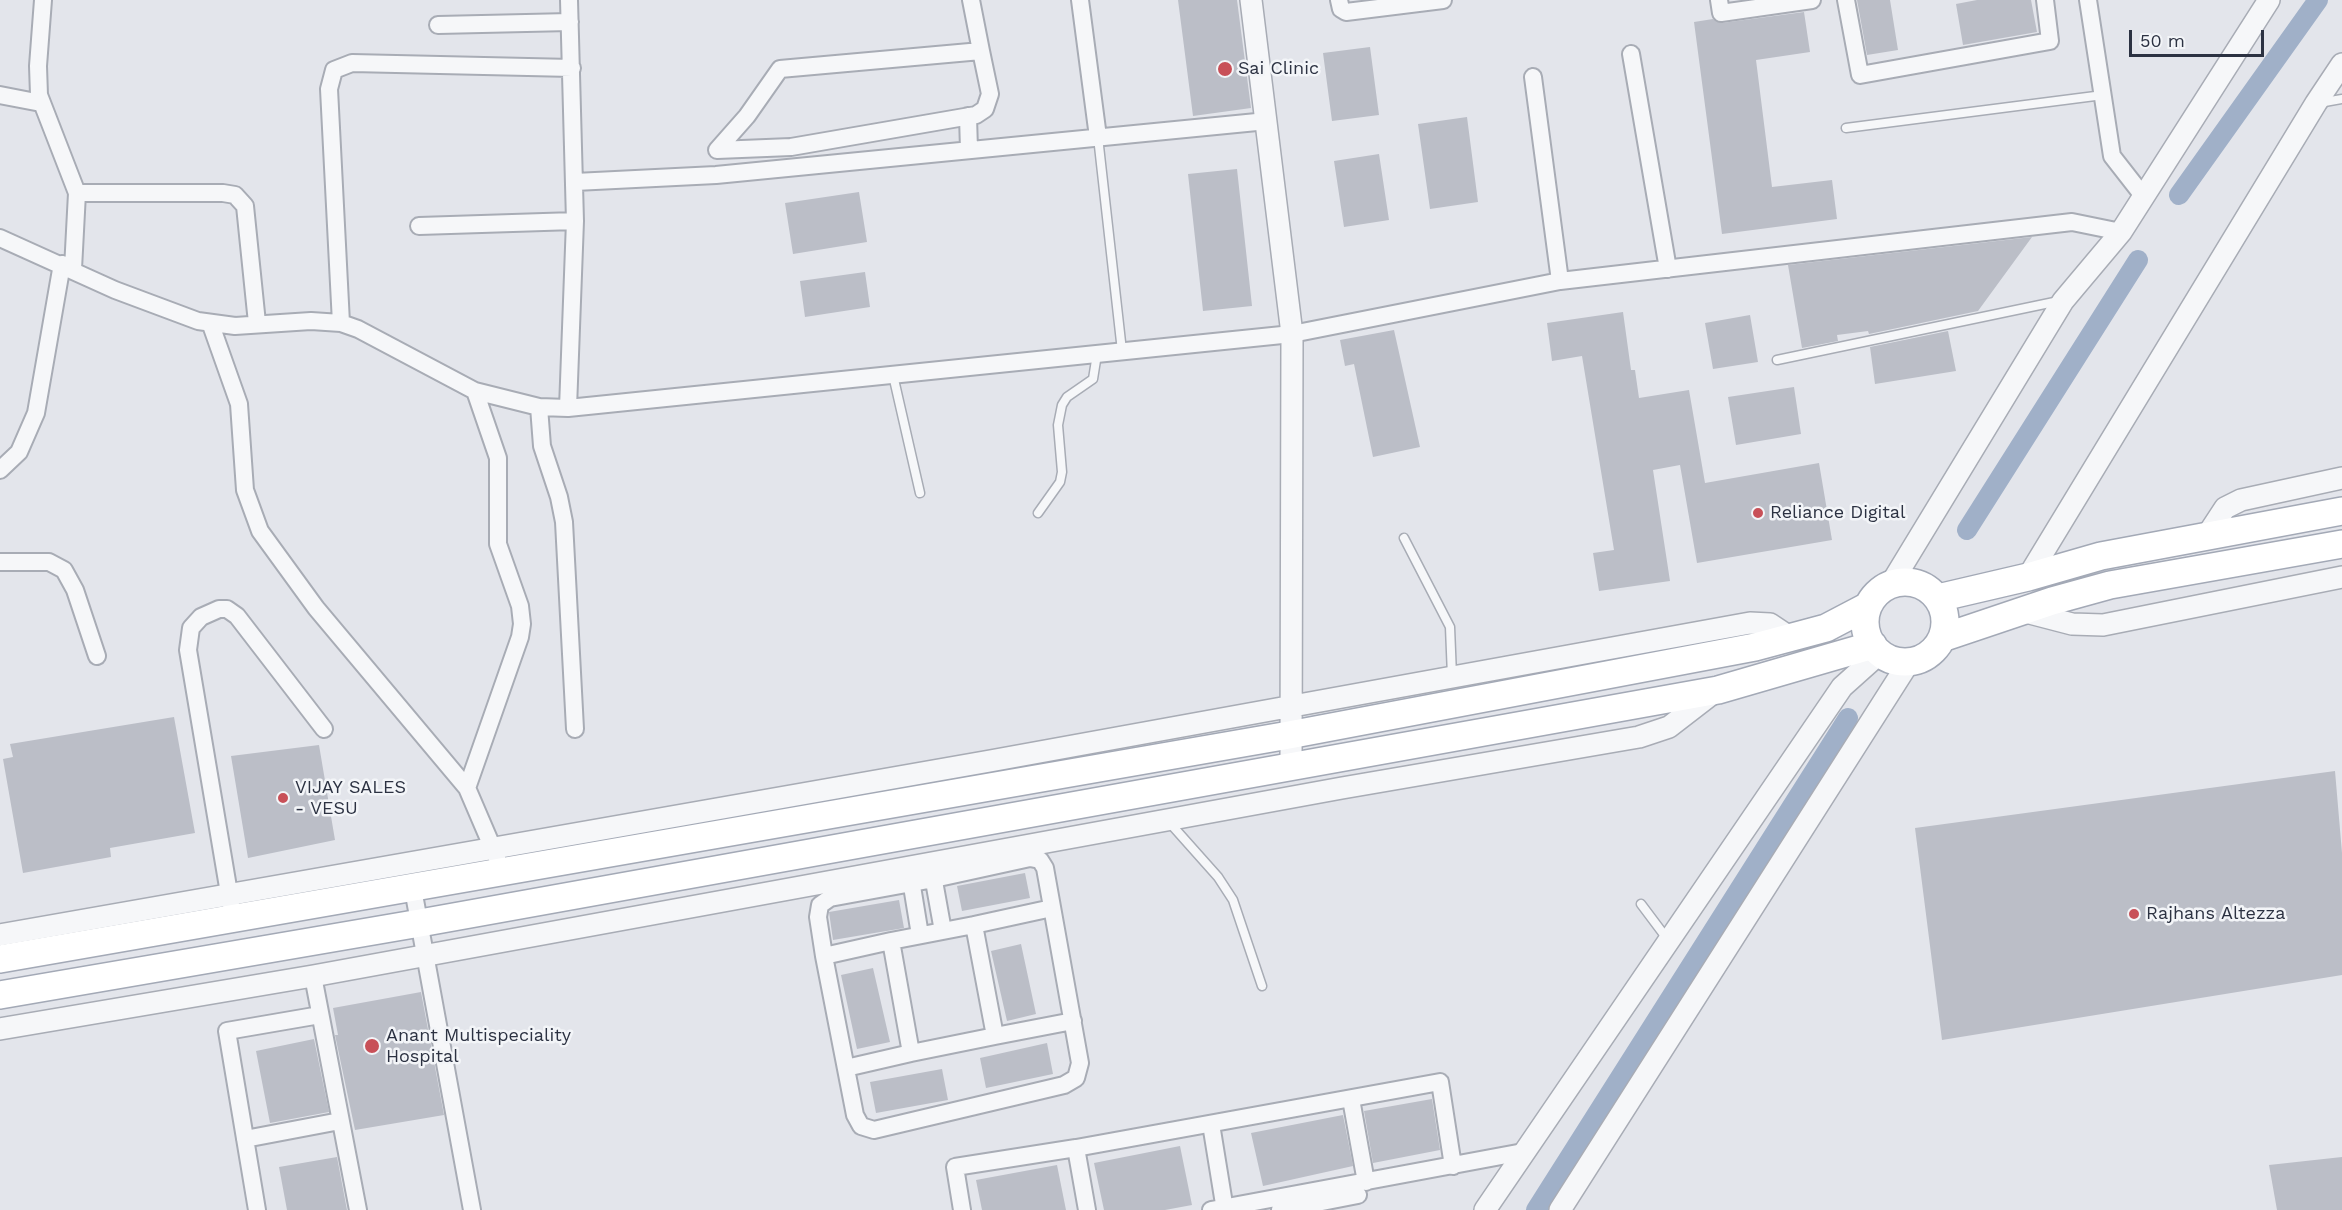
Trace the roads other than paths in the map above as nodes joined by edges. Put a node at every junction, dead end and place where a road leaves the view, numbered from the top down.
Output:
1 (44, 0) edge
2 (569, 0) edge
3 (971, 0) edge
4 (1080, 0) edge
5 (1251, 0) edge
6 (1339, 0) edge
7 (1443, 0) edge
8 (1719, 0) edge
9 (1812, 0) edge
10 (1846, 0) edge
11 (2045, 0) edge
12 (2088, 0) edge
13 (2269, 0) edge
14 (1393, 3) edge
15 (570, 22) junction
16 (438, 25) dead end
17 (981, 51) junction
18 (1631, 54) dead end
19 (2342, 64) edge
20 (572, 68) junction
21 (1533, 77) dead end
22 (0, 95) edge
23 (2103, 95) junction
24 (2342, 99) edge
25 (41, 103) junction
26 (2316, 103) junction
27 (968, 116) junction
28 (1267, 121) junction
29 (1846, 128) dead end
30 (1098, 137) junction
31 (969, 150) junction
32 (574, 182) junction
33 (77, 193) junction
34 (2144, 197) junction
35 (575, 221) junction
36 (419, 226) dead end
37 (2121, 232) junction
38 (0, 238) edge
39 (68, 267) junction
40 (1668, 269) junction
41 (1560, 281) junction
42 (2063, 301) junction
43 (341, 323) junction
44 (257, 324) junction
45 (211, 325) junction
46 (1292, 334) junction
47 (1122, 351) junction
48 (1097, 354) junction
49 (1777, 360) dead end
50 (893, 375) junction
51 (475, 391) junction
52 (539, 407) junction
53 (568, 408) junction
54 (0, 470) edge
55 (2342, 478) edge
56 (920, 493) dead end
57 (2342, 511) edge
58 (1038, 513) dead end
59 (2206, 537) junction
60 (1404, 538) dead end
61 (2342, 544) edge
62 (0, 562) edge
63 (2028, 577) junction
64 (2342, 577) edge
65 (1891, 584) junction
66 (1938, 598) junction
67 (1868, 606) junction
68 (2022, 611) junction
69 (1791, 638) junction
70 (1942, 638) junction
71 (1876, 649) junction
72 (97, 656) dead end
73 (1909, 662) junction
74 (1452, 676) junction
75 (1718, 690) junction
76 (1289, 705) junction
77 (324, 729) dead end
78 (575, 729) dead end
79 (1289, 735) junction
80 (1291, 767) junction
81 (467, 789) junction
82 (1168, 820) junction
83 (498, 861) junction
84 (932, 871) junction
85 (910, 875) junction
86 (413, 889) junction
87 (1641, 904) dead end
88 (232, 908) junction
89 (1052, 908) junction
90 (420, 923) junction
91 (974, 925) junction
92 (943, 932) junction
93 (0, 935) edge
94 (920, 935) junction
95 (891, 941) junction
96 (1670, 941) junction
97 (426, 954) junction
98 (824, 956) junction
99 (0, 959) edge
100 (313, 976) junction
101 (1262, 986) dead end
102 (0, 995) edge
103 (320, 1015) junction
104 (1073, 1021) junction
105 (0, 1029) edge
106 (995, 1036) junction
107 (911, 1053) junction
108 (846, 1068) junction
109 (1351, 1099) junction
110 (340, 1121) junction
111 (1211, 1124) junction
112 (245, 1139) junction
113 (1076, 1148) junction
114 (1519, 1159) junction
115 (1462, 1167) junction
116 (1366, 1182) junction
117 (1220, 1209) edge
118 (256, 1210) edge
119 (358, 1210) edge
120 (472, 1210) edge
121 (962, 1210) edge
122 (1087, 1210) edge
123 (1280, 1210) edge
124 (1485, 1210) edge
125 (1560, 1210) edge

1 - 25 street
2 - 15 street
3 - 17 street
4 - 30 street
5 - 28 street
6 - 14 street
7 - 14 street
8 - 9 street
10 - 11 street
12 - 23 street
13 - 34 street
15 - 16 street
15 - 20 street
17 - 27 street
17 - 27 street
18 - 40 street
19 - 26 street
20 - 32 street
20 - 43 street
21 - 41 street
22 - 25 street
23 - 29 lane
23 - 34 street
24 - 26 lane
25 - 33 street
26 - 63 street
27 - 31 street
28 - 30 street
28 - 46 street
30 - 31 street
30 - 47 lane
31 - 32 street
32 - 35 street
33 - 39 street
33 - 44 street
34 - 37 street
35 - 36 street
35 - 53 street
37 - 40 street
37 - 42 street
38 - 39 street
39 - 45 street
39 - 54 street
40 - 41 street
41 - 46 street
42 - 49 lane
42 - 65 street
43 - 44 street
43 - 51 street
44 - 45 street
45 - 81 street
46 - 47 street
46 - 76 street
47 - 48 street
48 - 50 street
48 - 58 lane
50 - 53 street
50 - 56 lane
51 - 52 street
51 - 81 street
52 - 53 street
52 - 78 street
55 - 59 street
57 - 59 main road
59 - 63 main road
60 - 74 lane
61 - 68 main road
62 - 72 street
63 - 66 main road
64 - 68 street
65 - 66 main road
65 - 67 main road
66 - 70 main road
67 - 69 main road
67 - 71 main road
68 - 70 main road
69 - 74 street
69 - 79 main road
70 - 73 main road
71 - 73 main road
71 - 75 main road
71 - 96 street
73 - 125 street
74 - 76 street
75 - 80 main road
75 - 82 street
76 - 79 street
76 - 83 street
77 - 88 street
79 - 80 street
79 - 83 main road
80 - 90 main road
81 - 83 street
82 - 84 street
82 - 101 lane
83 - 86 main road
83 - 88 street
84 - 85 street
84 - 89 street
84 - 92 street
85 - 94 street
85 - 97 street
85 - 98 street
86 - 88 main road
86 - 90 street
87 - 96 lane
88 - 93 street
88 - 99 main road
89 - 91 street
89 - 104 street
90 - 97 street
90 - 102 main road
91 - 92 street
91 - 106 street
92 - 94 street
94 - 95 street
95 - 98 street
95 - 107 street
96 - 114 street
97 - 100 street
97 - 120 street
98 - 108 street
100 - 103 street
100 - 105 street
103 - 110 street
103 - 112 street
104 - 106 street
104 - 108 street
106 - 107 street
107 - 108 street
109 - 111 street
109 - 115 street
109 - 116 street
110 - 112 street
110 - 119 street
111 - 113 street
111 - 117 street
112 - 118 street
113 - 121 street
113 - 122 street
114 - 115 street
114 - 124 street
115 - 116 street
115 - 123 street
116 - 117 street

